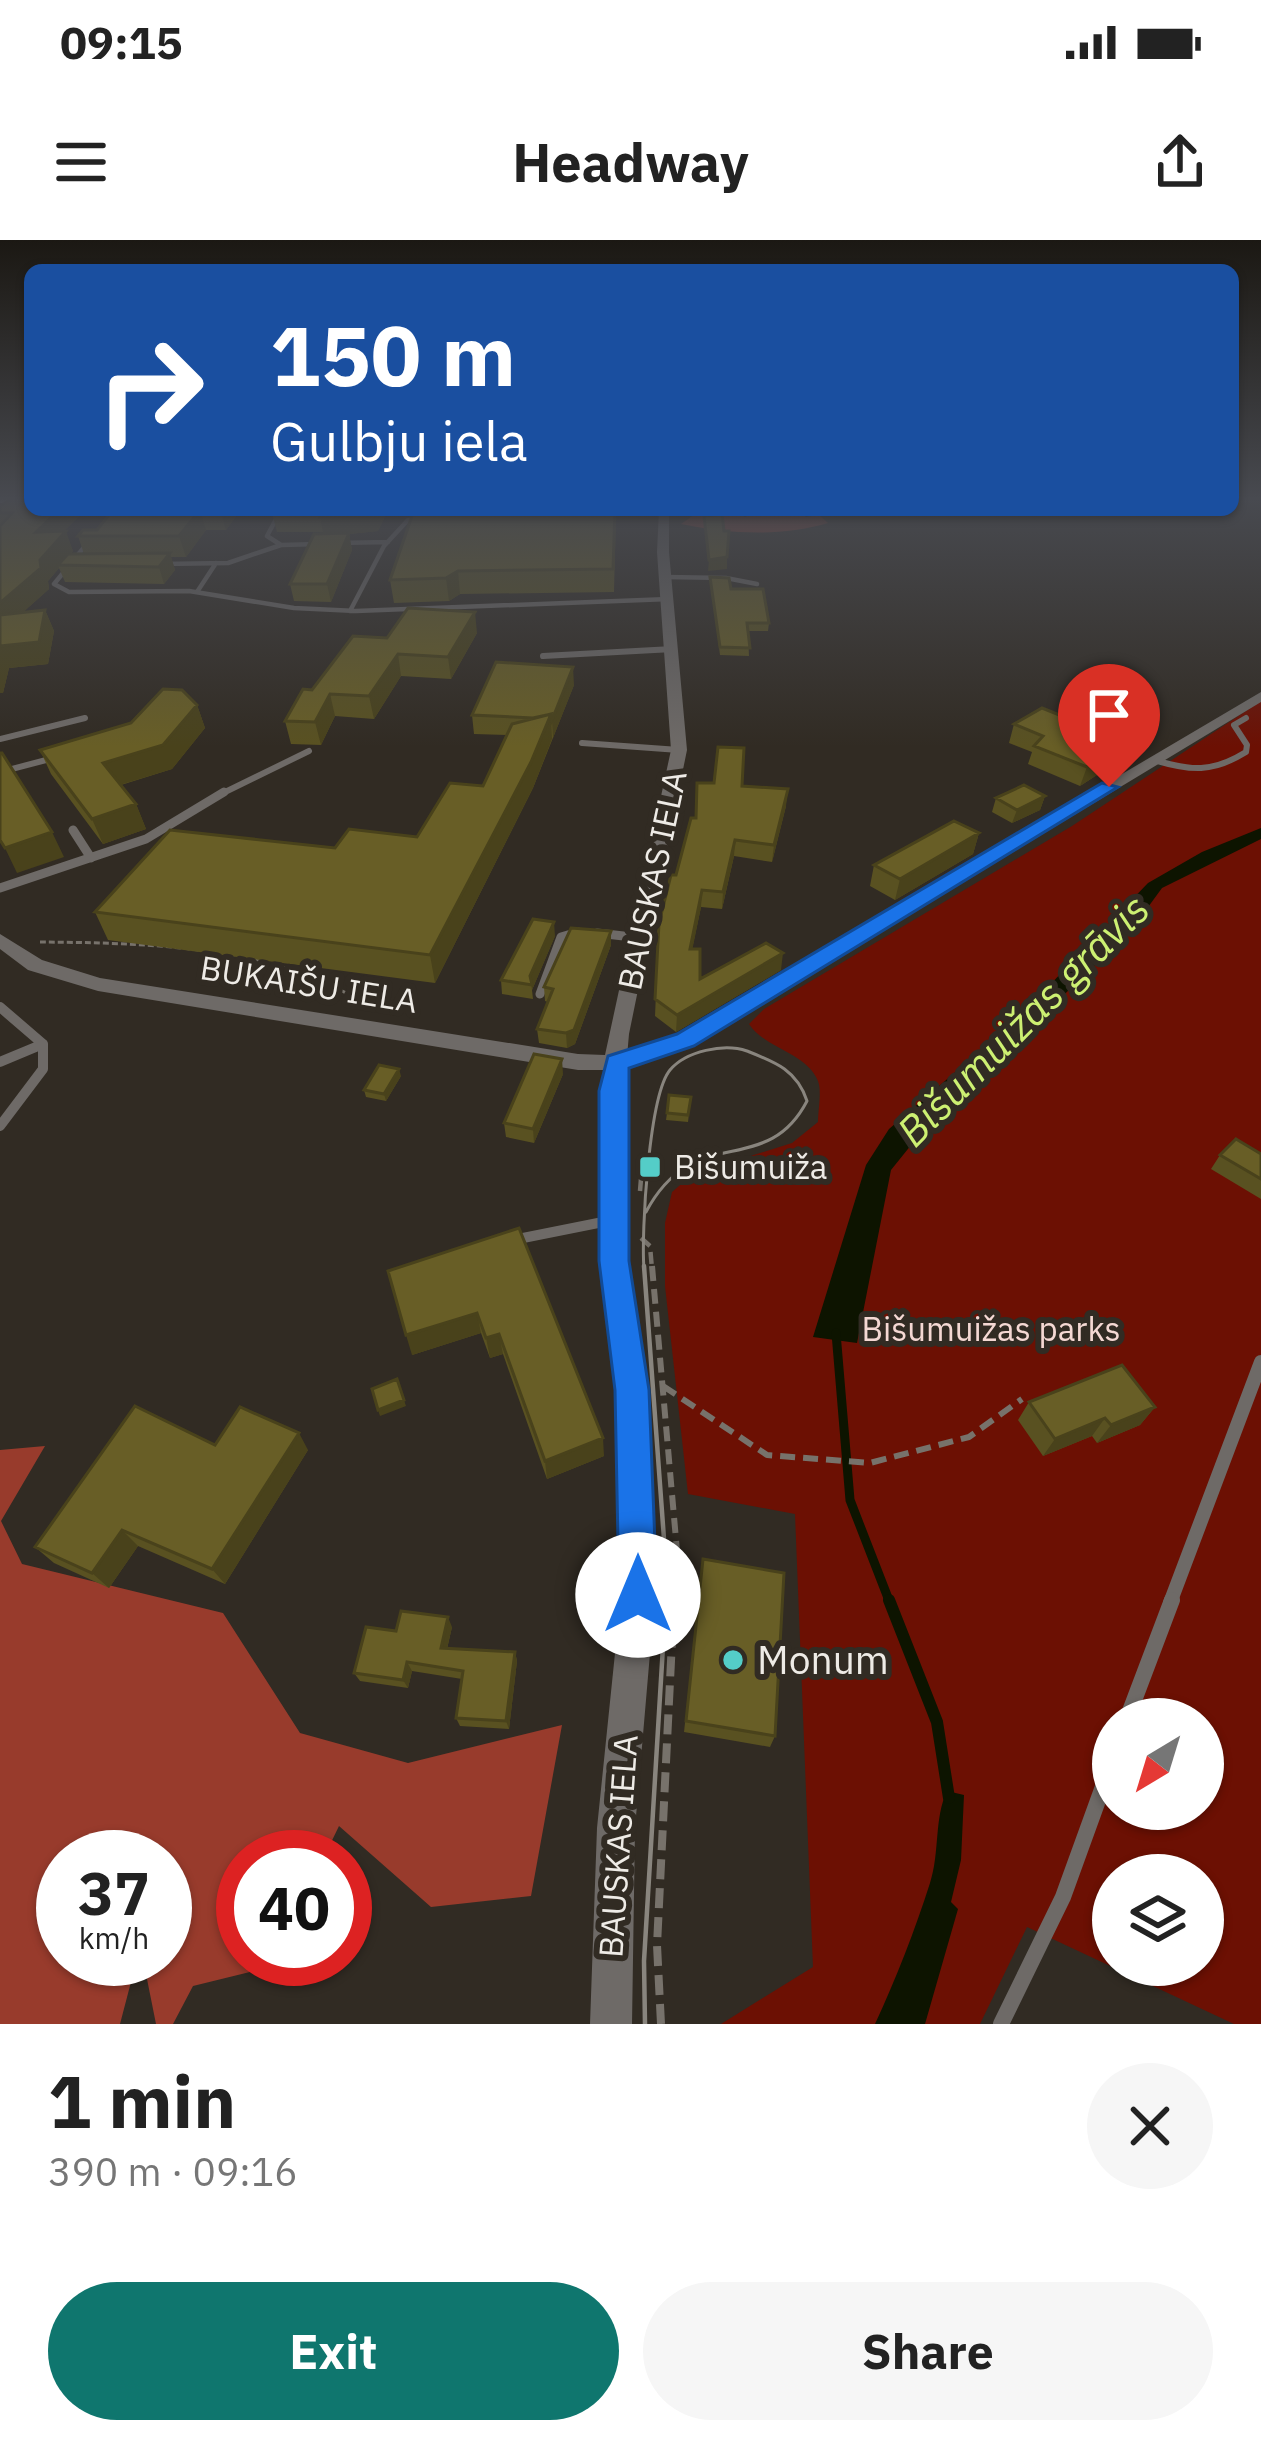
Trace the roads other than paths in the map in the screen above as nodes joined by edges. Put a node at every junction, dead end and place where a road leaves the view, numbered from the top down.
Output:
1 (57, 580) edge
2 (205, 580) edge
3 (367, 580) edge
4 (666, 580) edge
5 (738, 580) edge
6 (757, 584) edge
7 (197, 592) junction
8 (669, 599) junction
9 (350, 611) junction
10 (673, 649) junction
11 (543, 656) dead end
12 (1261, 695) edge
13 (1240, 716) junction
14 (85, 718) dead end
15 (1259, 723) edge
16 (0, 739) edge
17 (582, 743) dead end
18 (680, 750) junction
19 (309, 751) dead end
20 (69, 754) edge
21 (1154, 760) junction
22 (0, 772) edge
23 (73, 830) dead end
24 (92, 858) junction
25 (0, 888) edge
26 (641, 938) junction
27 (0, 940) edge
28 (540, 994) edge
29 (0, 1007) edge
30 (43, 1044) junction
31 (0, 1062) edge
32 (617, 1063) junction
33 (0, 1126) edge
34 (613, 1220) junction
35 (518, 1239) edge
36 (1261, 1362) edge
37 (1135, 1698) edge
38 (1092, 1817) edge
39 (611, 2024) edge
40 (1001, 2024) edge

1 - 7 lane
2 - 7 lane
3 - 9 lane
4 - 8 street, BAUSKAS IELA
5 - 6 lane
7 - 9 lane
8 - 9 lane
8 - 10 street, BAUSKAS IELA
10 - 11 lane
10 - 18 street, BAUSKAS IELA
12 - 13 street
13 - 15 lane
13 - 21 street
13 - 21 lane
14 - 16 lane
17 - 18 lane
18 - 26 street, BAUSKAS IELA
19 - 24 lane
20 - 22 lane
21 - 32 street
23 - 24 lane
24 - 25 lane
26 - 28 lane
26 - 32 street, BAUSKAS IELA
27 - 32 street, BUKAIŠU IELA
29 - 30 lane
30 - 31 lane
30 - 33 lane
32 - 34 street, BAUSKAS IELA
34 - 35 lane
34 - 39 street, BAUSKAS IELA
36 - 37 lane
38 - 40 lane

